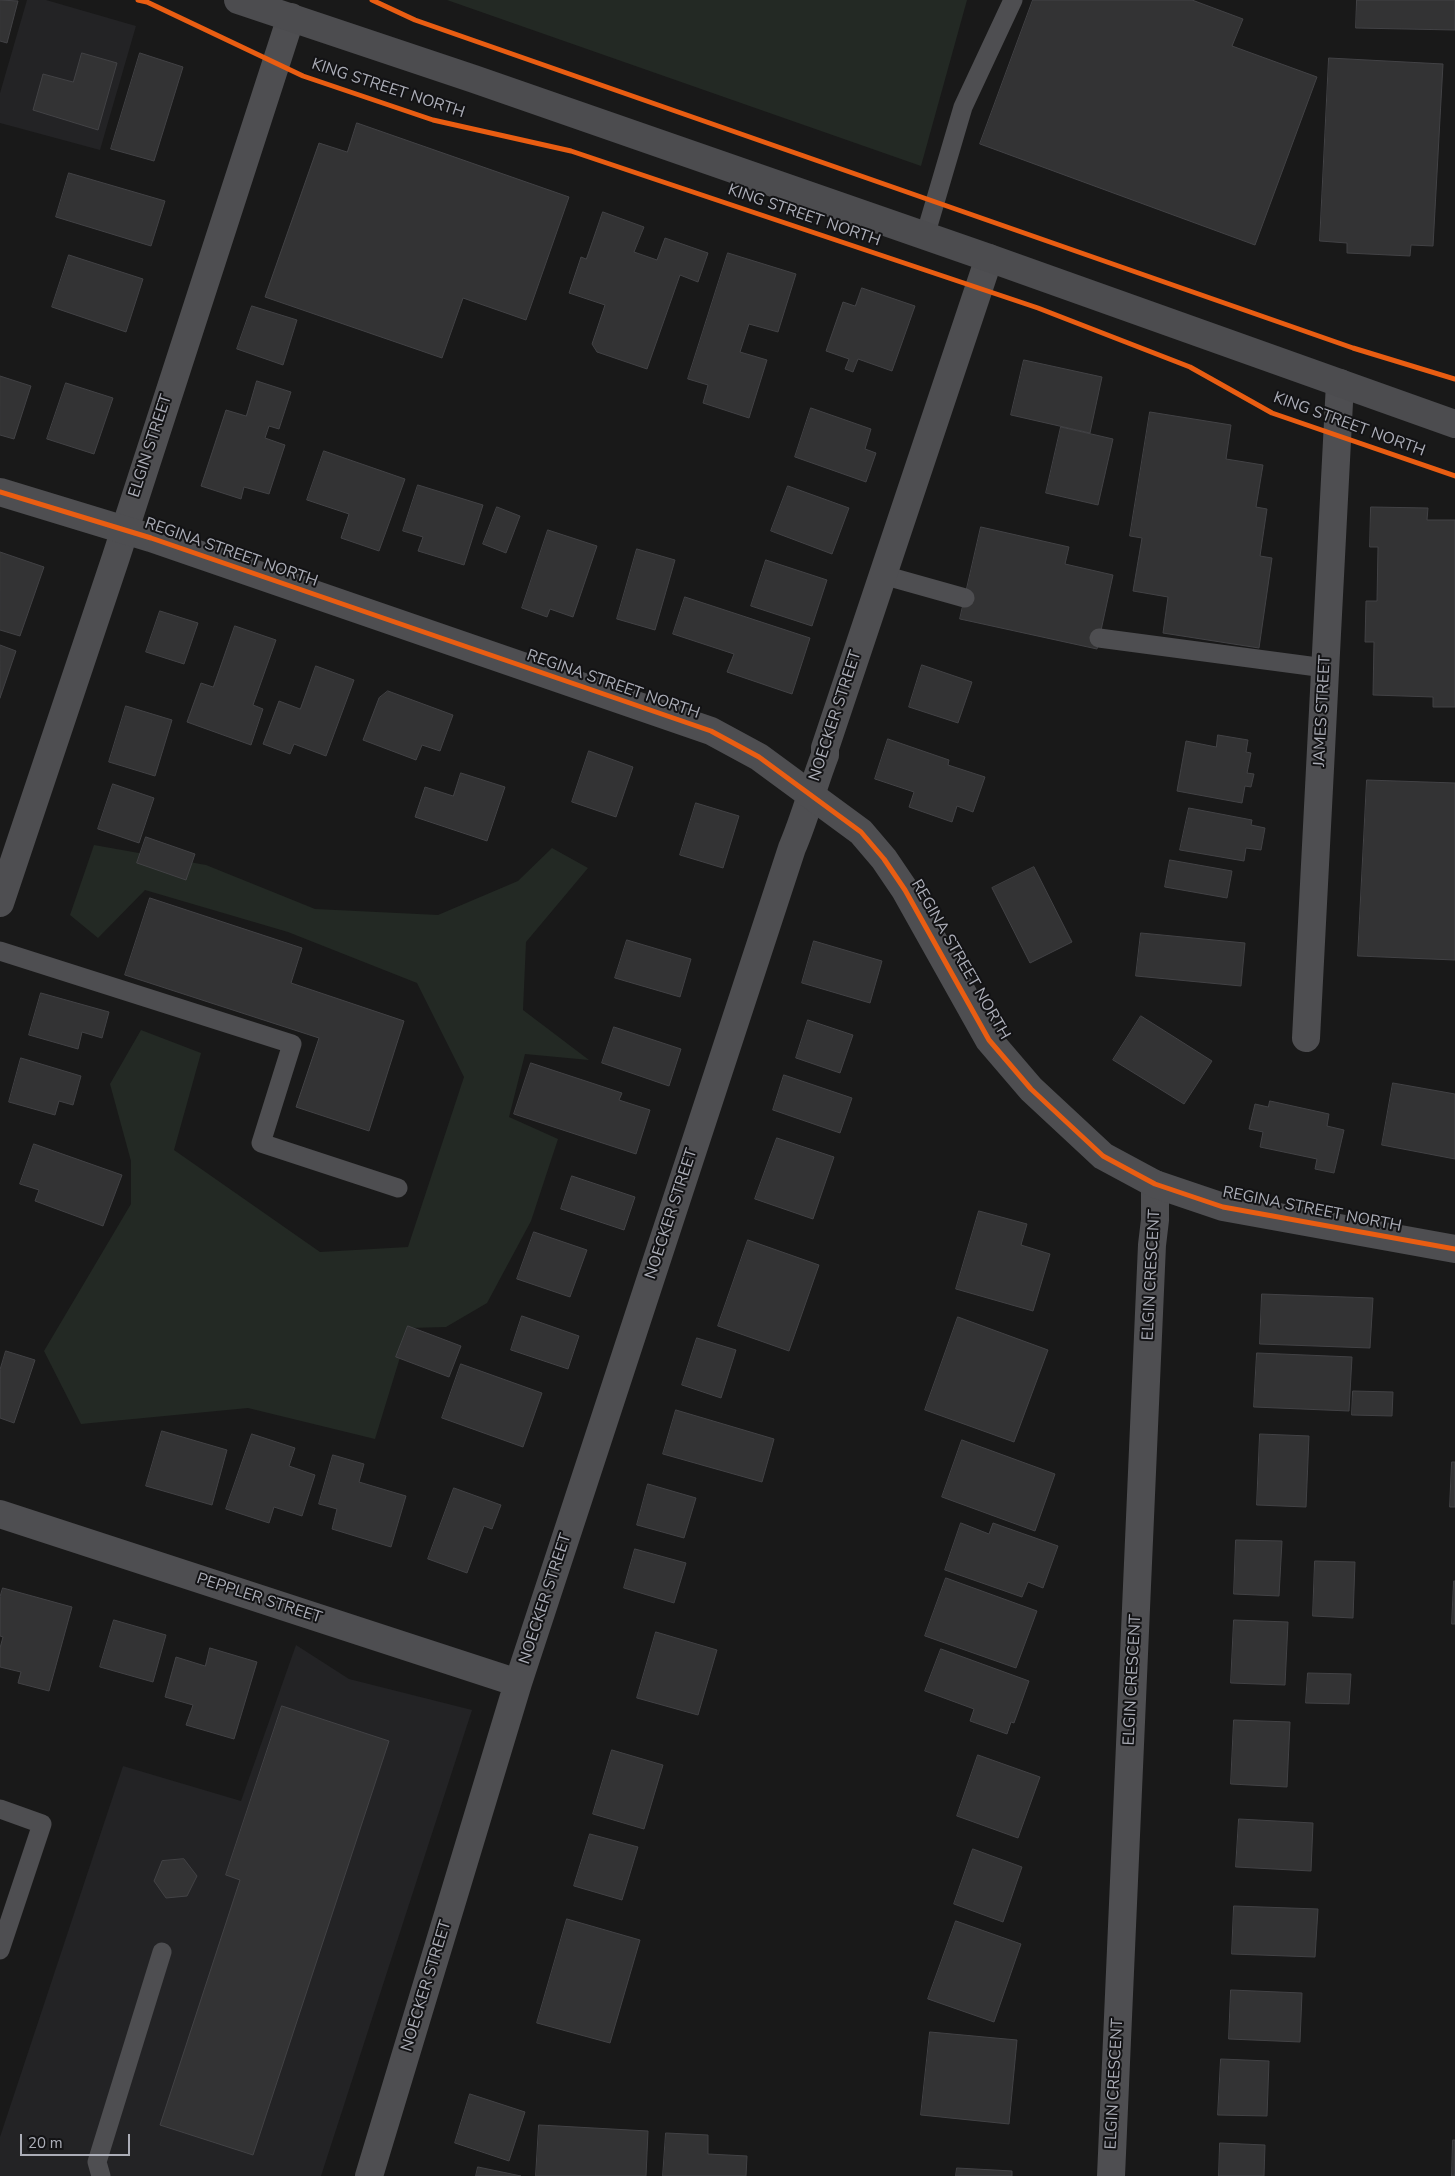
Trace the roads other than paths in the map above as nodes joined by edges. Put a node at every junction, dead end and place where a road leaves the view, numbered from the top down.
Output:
1 (238, 0) edge
2 (1013, 0) edge
3 (291, 17) junction
4 (925, 236) junction
5 (989, 258) junction
6 (1340, 383) junction
7 (1455, 424) edge
8 (0, 492) edge
9 (125, 530) junction
10 (883, 575) junction
11 (965, 598) dead end
12 (1099, 638) dead end
13 (1325, 668) junction
14 (810, 793) junction
15 (0, 903) edge
16 (0, 951) edge
17 (1306, 1038) dead end
18 (1155, 1184) junction
19 (398, 1188) dead end
20 (1455, 1249) edge
21 (0, 1514) edge
22 (518, 1683) junction
23 (0, 1809) edge
24 (0, 1950) edge
25 (162, 1952) dead end
26 (101, 2176) edge
27 (369, 2176) edge
28 (1111, 2176) edge

1 - 3 main road, KING STREET NORTH
2 - 4 lane
3 - 4 main road, KING STREET NORTH
3 - 9 street, ELGIN STREET
4 - 5 main road, KING STREET NORTH
5 - 6 main road, KING STREET NORTH
5 - 10 street, NOECKER STREET
6 - 7 main road, KING STREET NORTH
6 - 13 street, JAMES STREET
8 - 9 street, REGINA STREET NORTH
9 - 14 street, REGINA STREET NORTH
9 - 15 street, ELGIN STREET
10 - 11 lane
10 - 14 street, NOECKER STREET
12 - 13 lane
13 - 17 street, JAMES STREET
14 - 18 street, REGINA STREET NORTH
14 - 22 street, NOECKER STREET
16 - 19 lane
18 - 20 street, REGINA STREET NORTH
18 - 28 street, ELGIN CRESCENT
21 - 22 street, PEPPLER STREET
22 - 27 street, NOECKER STREET
23 - 24 lane
25 - 26 lane

